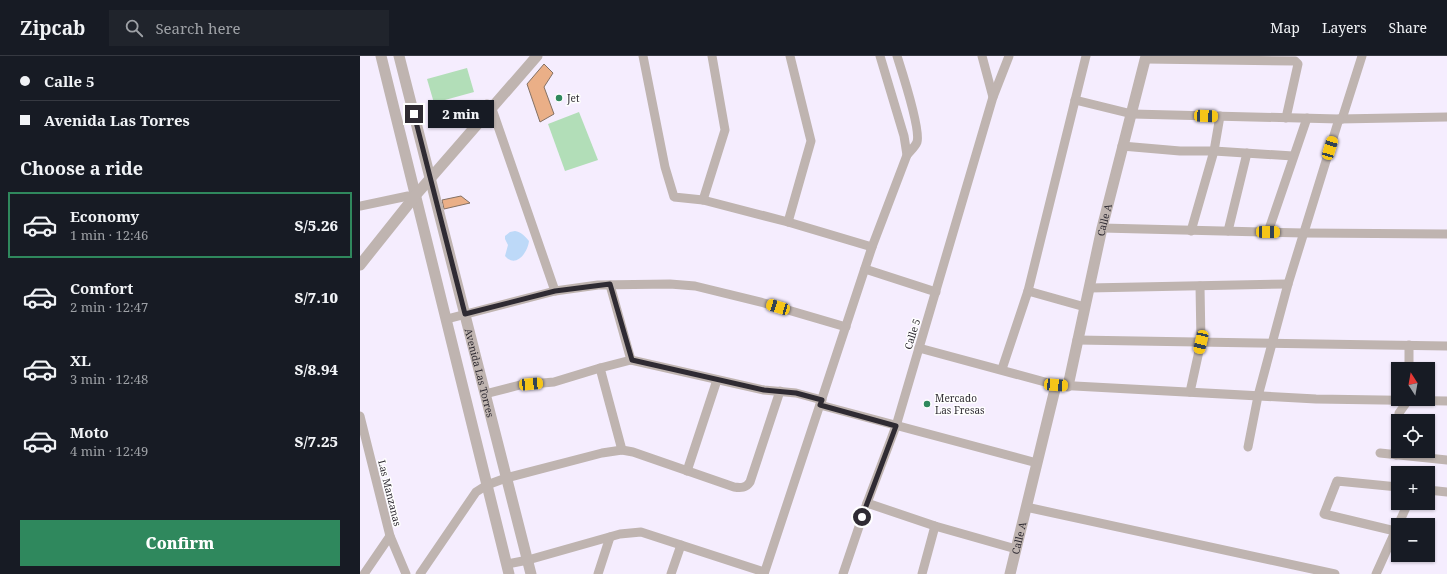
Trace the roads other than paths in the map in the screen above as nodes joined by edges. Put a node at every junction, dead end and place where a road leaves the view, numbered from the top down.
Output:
1 (381, 56) edge
2 (399, 56) edge
3 (528, 56) edge
4 (537, 56) edge
5 (643, 56) edge
6 (712, 56) edge
7 (790, 56) edge
8 (880, 56) edge
9 (897, 56) edge
10 (982, 56) edge
11 (1009, 56) edge
12 (1086, 56) edge
13 (1362, 56) edge
14 (1146, 58) edge
15 (993, 96) junction
16 (1075, 100) junction
17 (489, 106) junction
18 (1132, 114) junction
19 (1220, 116) junction
20 (1447, 117) edge
21 (1286, 118) junction
22 (1307, 118) junction
23 (1341, 119) junction
24 (1122, 146) junction
25 (1214, 151) junction
26 (1247, 153) junction
27 (907, 155) junction
28 (1293, 156) junction
29 (429, 176) junction
30 (412, 194) junction
31 (703, 200) junction
32 (360, 206) edge
33 (788, 222) junction
34 (1102, 228) junction
35 (1191, 231) junction
36 (1228, 231) junction
37 (1268, 232) junction
38 (1304, 233) junction
39 (1447, 234) edge
40 (872, 247) junction
41 (360, 255) edge
42 (360, 265) edge
43 (865, 269) junction
44 (610, 284) junction
45 (1288, 284) junction
46 (1200, 286) junction
47 (1089, 288) junction
48 (555, 291) junction
49 (1028, 291) junction
50 (936, 292) junction
51 (1084, 307) junction
52 (465, 314) junction
53 (447, 319) junction
54 (846, 328) junction
55 (1077, 340) junction
56 (1201, 342) junction
57 (1272, 344) junction
58 (1409, 345) junction
59 (1447, 346) edge
60 (919, 348) junction
61 (632, 360) junction
62 (1409, 362) edge
63 (600, 368) junction
64 (1002, 370) junction
65 (717, 380) junction
66 (1056, 385) junction
67 (1068, 386) junction
68 (780, 392) junction
69 (1190, 392) junction
70 (484, 394) junction
71 (1258, 396) junction
72 (1391, 400) edge
73 (1435, 401) edge
74 (1447, 401) edge
75 (821, 402) junction
76 (360, 420) edge
77 (896, 426) junction
78 (1248, 446) dead end
79 (622, 450) junction
80 (1380, 453) dead end
81 (1391, 454) edge
82 (1427, 458) edge
83 (1447, 460) edge
84 (1037, 462) junction
85 (687, 471) junction
86 (506, 478) junction
87 (487, 485) junction
88 (1391, 486) edge
89 (1435, 491) edge
90 (1447, 492) edge
91 (867, 503) junction
92 (1026, 507) junction
93 (935, 526) junction
94 (1391, 530) edge
95 (390, 536) junction
96 (610, 537) junction
97 (1391, 540) edge
98 (680, 545) junction
99 (1016, 549) junction
100 (528, 560) junction
101 (508, 569) edge
102 (764, 573) edge
103 (364, 574) edge
104 (406, 574) edge
105 (420, 574) edge
106 (531, 574) edge
107 (598, 574) edge
108 (671, 574) edge
109 (843, 574) edge
110 (922, 574) edge
111 (1010, 574) edge
112 (1335, 574) edge
113 (1376, 574) edge

1 - 30 street, Avenida Las Torres
2 - 29 street, Avenida Las Torres
3 - 17 street
4 - 17 street
5 - 31 street
6 - 31 street
7 - 33 street
8 - 27 street
9 - 27 street
10 - 15 street
11 - 15 street, Calle 5
12 - 16 street
13 - 23 street
14 - 18 street, Calle A
14 - 21 street
15 - 50 street, Calle 5
16 - 18 street
16 - 49 street
17 - 29 street
17 - 48 street
18 - 19 street
18 - 24 street, Calle A
19 - 21 street
19 - 25 street
20 - 23 street
21 - 22 street
22 - 23 street
22 - 28 street
23 - 38 street
24 - 25 street
24 - 34 street, Calle A
25 - 26 street
25 - 35 street
26 - 28 street
26 - 36 street
27 - 40 street
28 - 37 street
29 - 30 street
29 - 52 street, Avenida Las Torres
30 - 32 street
30 - 41 street
30 - 42 street
30 - 53 street, Avenida Las Torres
31 - 33 street
33 - 40 street
34 - 35 street
34 - 47 street, Calle A
35 - 36 street
36 - 37 street
37 - 38 street
38 - 39 street
38 - 45 street
40 - 43 street
43 - 50 street
43 - 54 street
44 - 48 street
44 - 54 street
44 - 61 street
45 - 46 street
45 - 57 street
46 - 47 street
46 - 56 street
47 - 51 street, Calle A
48 - 52 street
49 - 51 street
49 - 64 street
50 - 60 street, Calle 5
51 - 55 street, Calle A
52 - 53 street
52 - 70 street, Avenida Las Torres
53 - 87 street, Avenida Las Torres
54 - 75 street
55 - 56 street
55 - 67 street, Calle A
56 - 57 street
56 - 69 street
57 - 58 street
57 - 71 street
58 - 59 street
58 - 62 street
60 - 64 street
60 - 77 street, Calle 5
61 - 63 street
61 - 65 street
63 - 70 street
63 - 79 street
64 - 66 street
65 - 68 street
65 - 85 street
66 - 67 street
66 - 84 street, Calle A
67 - 69 street
68 - 75 street
68 - 85 street
69 - 71 street
70 - 86 street, Avenida Las Torres
71 - 72 street
71 - 78 street
73 - 74 street
75 - 77 street
75 - 102 street
76 - 95 street, Las Manzanas
77 - 84 street
77 - 91 street, Calle 5
79 - 85 street
79 - 86 street
80 - 81 street
82 - 83 street
84 - 92 street, Calle A
86 - 87 street
86 - 100 street, Avenida Las Torres
87 - 101 street, Avenida Las Torres
87 - 105 street
88 - 94 street
89 - 90 street
91 - 93 street
91 - 109 street, Calle 5
92 - 99 street, Calle A
92 - 112 street
93 - 99 street
93 - 110 street
95 - 103 street
95 - 104 street, Las Manzanas
96 - 98 street
96 - 100 street
96 - 107 street
97 - 113 street
98 - 102 street
98 - 108 street
99 - 111 street, Calle A
100 - 101 street
100 - 106 street, Avenida Las Torres

